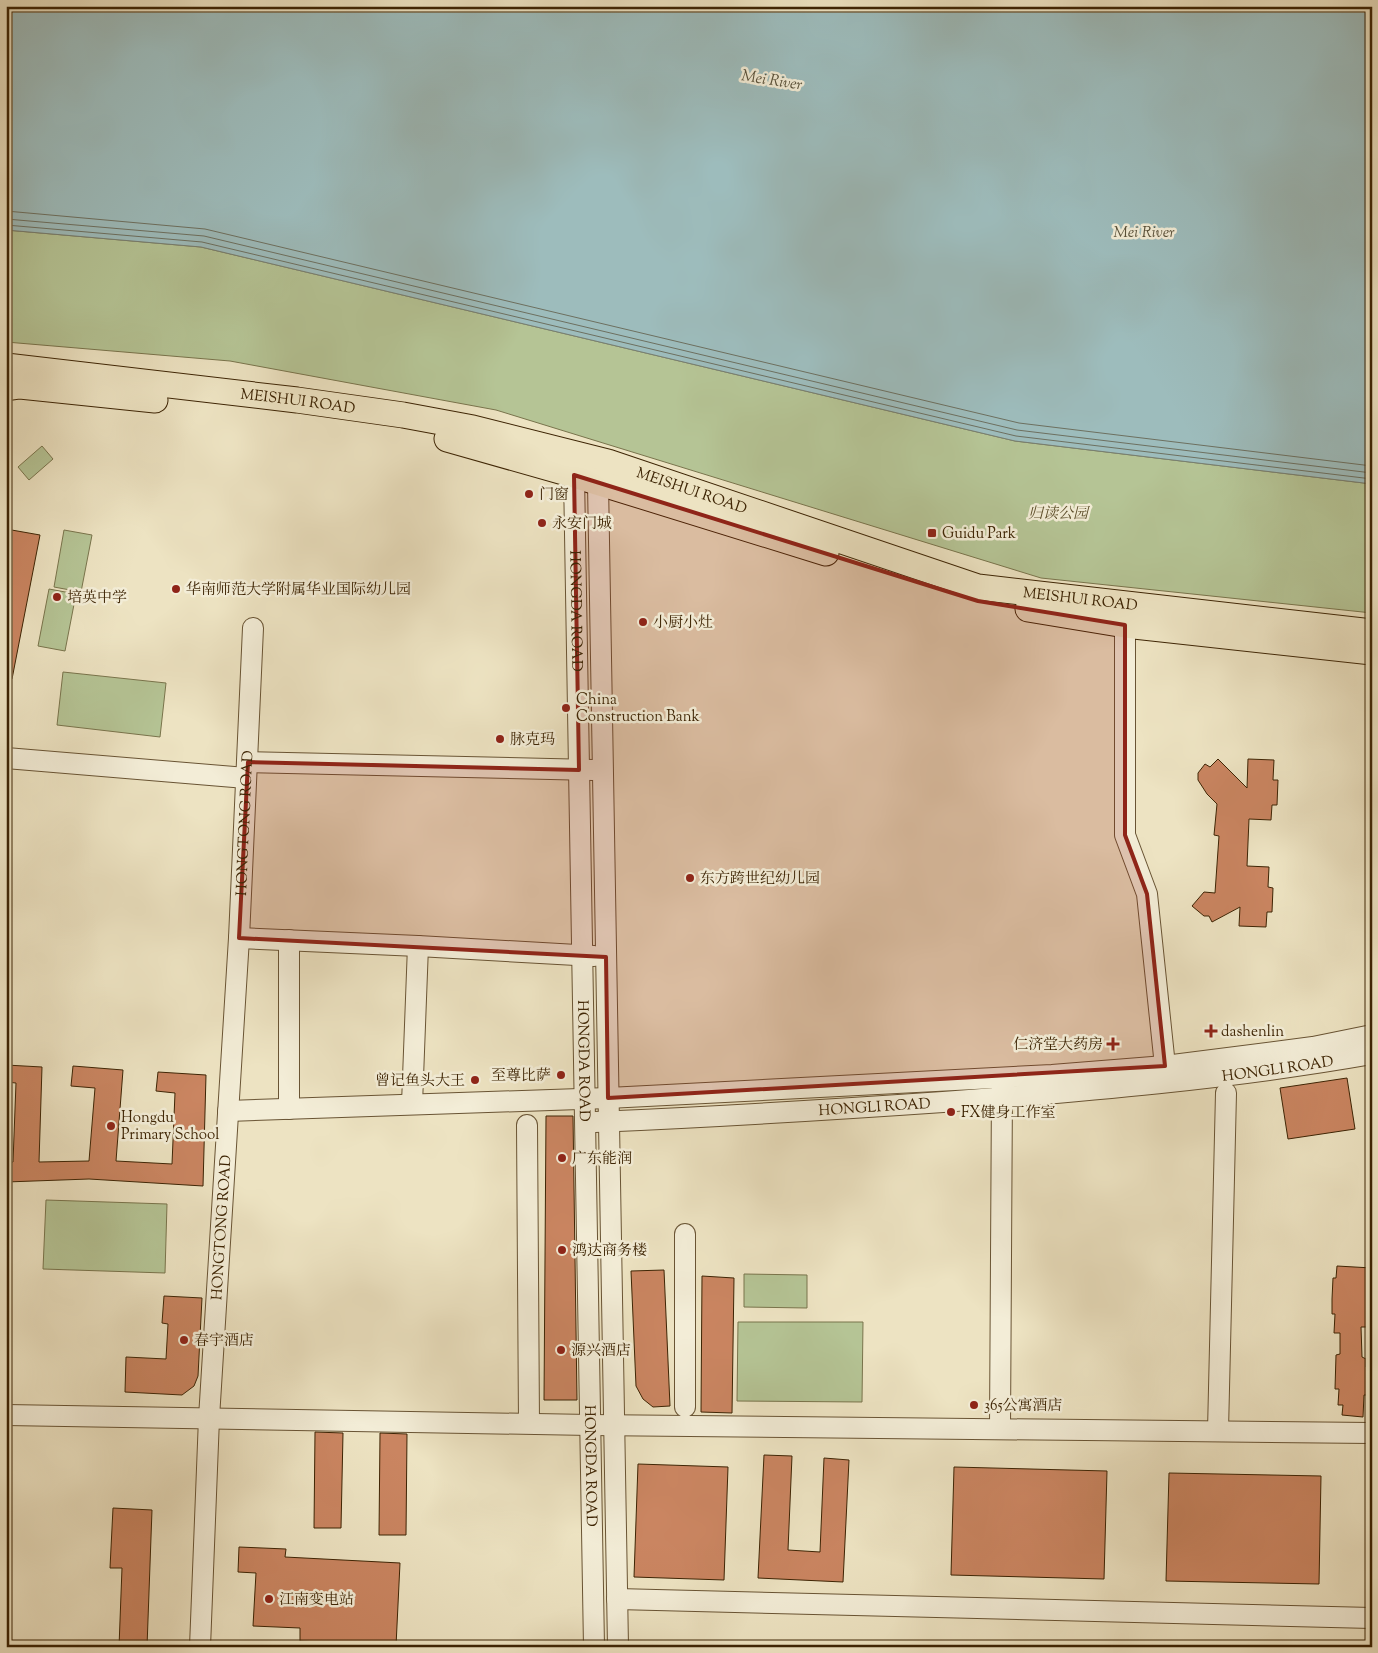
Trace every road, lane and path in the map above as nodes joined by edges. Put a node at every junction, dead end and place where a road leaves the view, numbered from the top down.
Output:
1 (6, 366) edge
2 (6, 388) edge
3 (574, 475) junction
4 (598, 483) junction
5 (1125, 625) junction
6 (252, 628) dead end
7 (1372, 632) edge
8 (1372, 652) edge
9 (6, 758) edge
10 (247, 770) junction
11 (579, 770) junction
12 (602, 770) junction
13 (239, 938) junction
14 (289, 940) junction
15 (418, 946) junction
16 (582, 955) junction
17 (606, 956) junction
18 (1372, 1035) edge
19 (1372, 1054) edge
20 (1166, 1066) junction
21 (1002, 1088) junction
22 (1226, 1093) dead end
23 (585, 1098) junction
24 (608, 1098) junction
25 (412, 1104) junction
26 (289, 1109) junction
27 (228, 1111) junction
28 (608, 1121) junction
29 (585, 1122) junction
30 (527, 1125) dead end
31 (685, 1234) dead end
32 (685, 1407) dead end
33 (6, 1415) edge
34 (209, 1418) junction
35 (529, 1423) junction
36 (590, 1425) junction
37 (614, 1425) junction
38 (1000, 1429) junction
39 (1218, 1432) junction
40 (1372, 1433) edge
41 (617, 1600) junction
42 (1372, 1618) edge
43 (200, 1647) edge
44 (594, 1647) edge
45 (618, 1647) edge

1 - 7 main road, MEISHUI ROAD
2 - 3 main road, MEISHUI ROAD
3 - 4 main road, MEISHUI ROAD
3 - 11 street, HONGDA ROAD
4 - 5 main road, MEISHUI ROAD
4 - 12 street, HONGDA ROAD
5 - 8 main road, MEISHUI ROAD
5 - 20 street
6 - 10 street, HONGTONG ROAD
9 - 10 street
10 - 11 street
10 - 13 street, HONGTONG ROAD
11 - 12 street
11 - 16 street, HONGDA ROAD
12 - 17 street, HONGDA ROAD
13 - 14 street
13 - 27 street, HONGTONG ROAD
14 - 15 street
14 - 26 street
15 - 16 street
15 - 25 street
16 - 17 street
16 - 23 street, HONGDA ROAD
17 - 24 street, HONGDA ROAD
18 - 20 street, HONGLI ROAD
19 - 21 street, HONGLI ROAD
20 - 21 street, HONGLI ROAD
21 - 24 street, HONGLI ROAD
21 - 28 street, HONGLI ROAD
21 - 38 street
22 - 39 street
23 - 24 street, HONGLI ROAD
23 - 25 street, HONGLI ROAD
23 - 29 street, HONGDA ROAD
24 - 28 street, HONGDA ROAD
25 - 26 street, HONGLI ROAD
26 - 27 street, HONGLI ROAD
27 - 34 street, HONGTONG ROAD
28 - 29 street, HONGLI ROAD
28 - 37 street, HONGDA ROAD
29 - 36 street, HONGDA ROAD
30 - 35 street
31 - 32 street
33 - 34 street
34 - 35 street
34 - 43 street, HONGTONG ROAD
35 - 36 street
36 - 37 street
36 - 44 street, HONGDA ROAD
37 - 38 street
37 - 41 street, HONGDA ROAD
38 - 39 street
39 - 40 street
41 - 42 street
41 - 45 street, HONGDA ROAD

